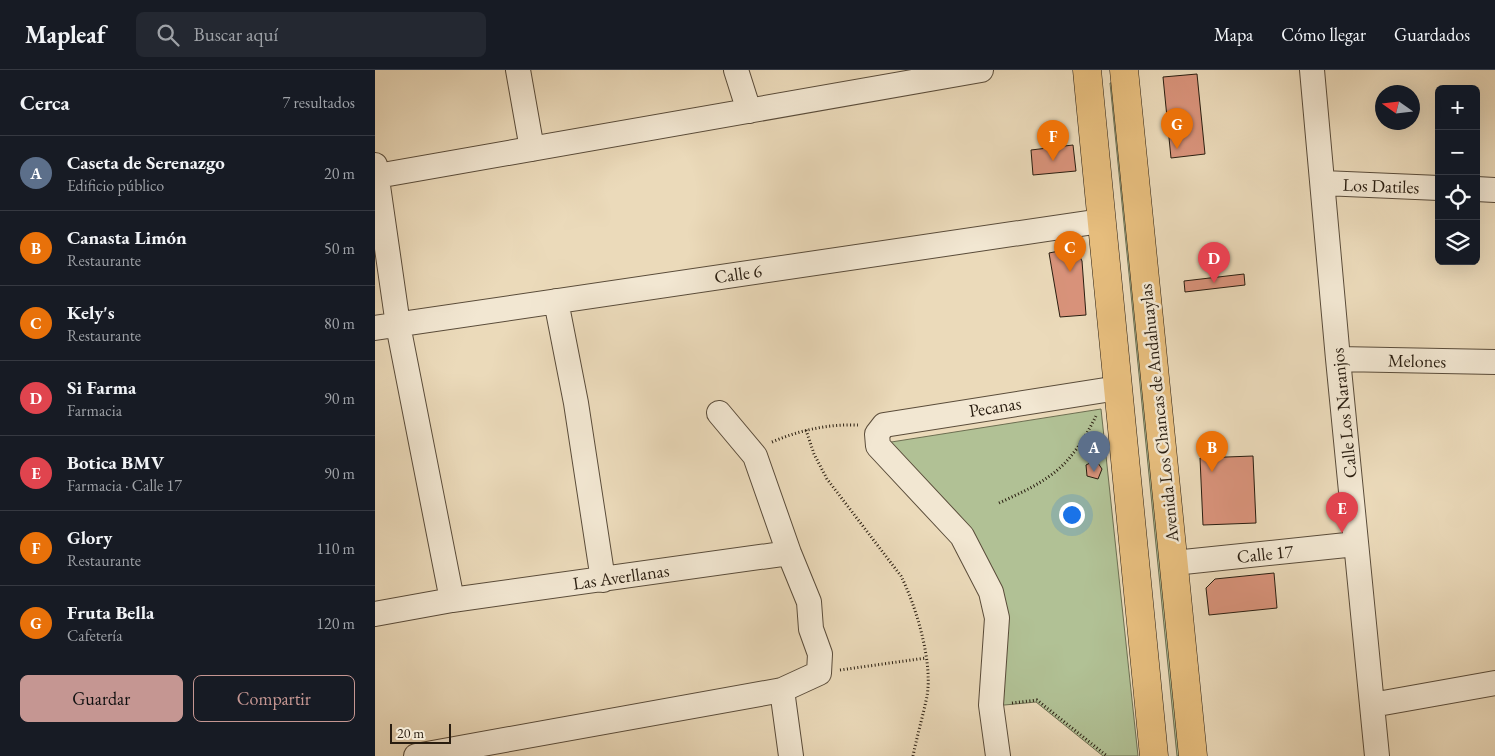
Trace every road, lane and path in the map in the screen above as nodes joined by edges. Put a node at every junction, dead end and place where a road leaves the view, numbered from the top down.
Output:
1 (518, 70) edge
2 (737, 70) edge
3 (981, 70) edge
4 (1087, 70) edge
5 (1124, 70) edge
6 (1312, 70) edge
7 (749, 111) junction
8 (532, 149) junction
9 (376, 170) edge
10 (1323, 183) junction
11 (1435, 188) edge
12 (1480, 189) edge
13 (1495, 190) edge
14 (1101, 221) junction
15 (556, 301) junction
16 (398, 324) junction
17 (375, 328) edge
18 (1338, 359) junction
19 (1495, 362) edge
20 (1118, 388) junction
21 (719, 412) dead end
22 (1097, 413) dead end
23 (806, 430) junction
24 (880, 430) junction
25 (751, 450) junction
26 (999, 503) dead end
27 (1356, 544) junction
28 (789, 552) junction
29 (1174, 563) junction
30 (603, 580) junction
31 (452, 600) junction
32 (375, 614) edge
33 (925, 658) junction
34 (819, 673) junction
35 (1495, 683) edge
36 (781, 690) junction
37 (1005, 704) dead end
38 (1372, 705) junction
39 (416, 756) edge
40 (791, 756) edge
41 (913, 756) edge
42 (998, 756) edge
43 (1107, 756) edge
44 (1154, 756) edge
45 (1193, 756) edge
46 (1377, 756) edge

1 - 8 street
2 - 7 street
3 - 7 street
4 - 14 main road
5 - 29 main road, Avenida Los Chancas de Andahuaylas
6 - 10 street, Calle Los Naranjos
7 - 8 street
8 - 9 street
9 - 16 street
10 - 11 street, Los Datiles
10 - 18 street, Calle Los Naranjos
12 - 13 street
14 - 15 street, Calle 6
14 - 20 main road
15 - 16 street, Calle 6
15 - 30 street
16 - 17 street, Calle 6
16 - 31 street
18 - 19 street, Melones
18 - 27 street, Calle Los Naranjos
20 - 24 street, Pecanas
20 - 44 main road
21 - 25 street
22 - 26 path
23 - 24 path
23 - 25 path
23 - 33 path
24 - 42 street
25 - 28 street
27 - 29 street, Calle 17
27 - 38 street, Calle Los Naranjos
28 - 30 street, Las Averllanas
28 - 34 street
29 - 45 main road, Avenida Los Chancas de Andahuaylas
30 - 31 street, Las Averllanas
31 - 32 street, Las Averllanas
33 - 34 path
33 - 41 path
34 - 36 street
35 - 38 street
36 - 39 street
36 - 40 street
37 - 43 path
38 - 46 street, Calle Los Naranjos

